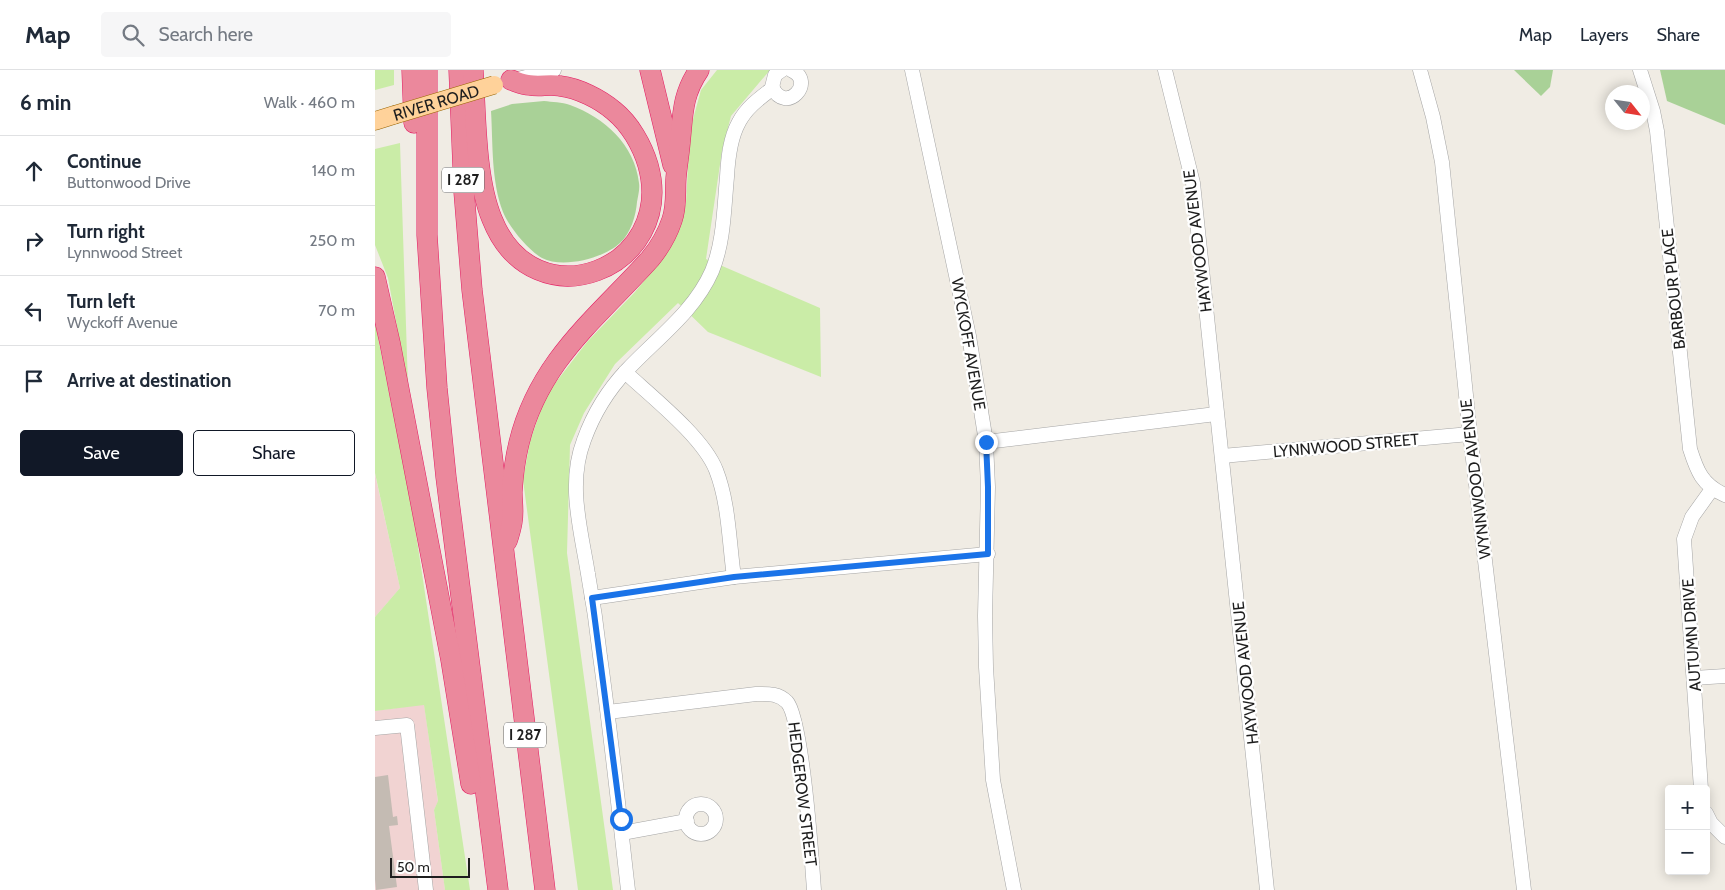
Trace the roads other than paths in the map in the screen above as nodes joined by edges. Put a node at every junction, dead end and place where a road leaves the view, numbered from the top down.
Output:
1 (411, 70) edge
2 (427, 70) edge
3 (459, 70) edge
4 (473, 70) edge
5 (554, 70) edge
6 (650, 70) edge
7 (699, 70) edge
8 (782, 70) edge
9 (791, 70) edge
10 (912, 70) edge
11 (1165, 70) edge
12 (1420, 70) edge
13 (1640, 70) edge
14 (503, 83) junction
15 (773, 88) junction
16 (375, 121) edge
17 (676, 177) junction
18 (427, 235) junction
19 (375, 277) edge
20 (625, 372) junction
21 (1216, 414) junction
22 (1469, 434) junction
23 (986, 442) junction
24 (1222, 456) junction
25 (1711, 489) junction
26 (1725, 495) edge
27 (988, 554) junction
28 (503, 556) junction
29 (734, 577) junction
30 (592, 598) junction
31 (1725, 676) edge
32 (1694, 678) junction
33 (608, 712) junction
34 (375, 728) edge
35 (1701, 785) edge
36 (1710, 821) edge
37 (687, 822) dead end
38 (622, 833) junction
39 (1725, 837) edge
40 (493, 857) junction
41 (426, 890) edge
42 (497, 890) edge
43 (545, 890) edge
44 (628, 890) edge
45 (814, 890) edge
46 (1014, 890) edge
47 (1267, 890) edge
48 (1524, 890) edge

1 - 18 highway
2 - 18 highway, I 287
3 - 28 highway, I 287
4 - 14 highway
5 - 14 street, RIVER ROAD
6 - 17 highway
7 - 17 highway
8 - 15 street
9 - 15 street
10 - 23 street, WYCKOFF AVENUE
11 - 21 street, HAYWOOD AVENUE
12 - 22 street, WYNNWOOD AVENUE
13 - 25 street, BARBOUR PLACE
14 - 16 main road, RIVER ROAD, bridge
15 - 20 street
17 - 28 highway
18 - 40 highway, I 287
19 - 40 highway
20 - 29 street
20 - 30 street
21 - 23 street
21 - 24 street, HAYWOOD AVENUE
22 - 24 street, LYNNWOOD STREET
22 - 48 street, WYNNWOOD AVENUE
23 - 27 street, WYCKOFF AVENUE
24 - 47 street, HAYWOOD AVENUE
25 - 26 street
25 - 32 street, AUTUMN DRIVE
27 - 29 street
27 - 46 street, WYCKOFF AVENUE
28 - 43 highway, I 287
29 - 30 street
30 - 33 street
31 - 32 street
32 - 35 street, AUTUMN DRIVE
33 - 38 street
33 - 45 street, HEDGEROW STREET
34 - 41 street
36 - 39 street
37 - 38 street
38 - 44 street
40 - 42 highway, I 287

